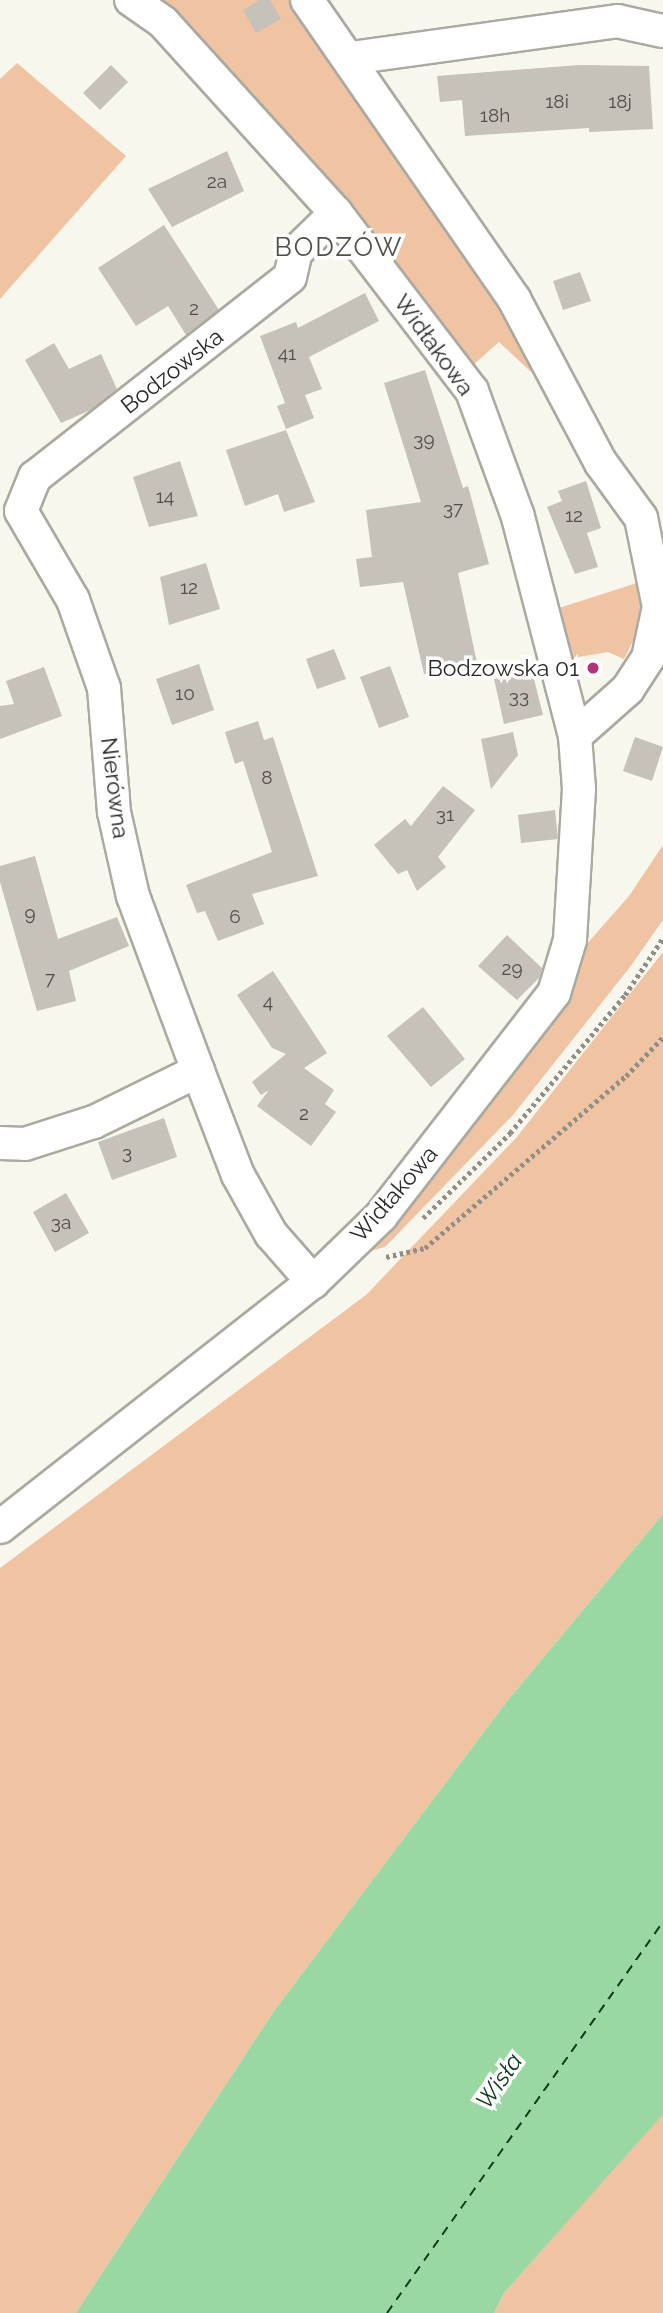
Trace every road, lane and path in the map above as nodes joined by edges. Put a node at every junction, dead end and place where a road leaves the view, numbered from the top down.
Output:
1 (131, 0) edge
2 (307, 0) edge
3 (663, 31) edge
4 (351, 58) junction
5 (336, 214) junction
6 (11, 513) edge
7 (652, 516) edge
8 (575, 736) junction
9 (663, 938) edge
10 (663, 1037) edge
11 (198, 1072) junction
12 (0, 1143) edge
13 (421, 1219) dead end
14 (392, 1248) dead end
15 (313, 1282) junction
16 (0, 1527) edge

1 - 5 street, Widłakowa
2 - 4 street
3 - 4 street
4 - 7 street
5 - 6 street, Bodzowska
5 - 8 street, Widłakowa
6 - 11 street, Nierówna
7 - 8 street
8 - 15 street, Widłakowa
9 - 13 path
10 - 14 path
11 - 12 street
11 - 15 street, Nierówna
15 - 16 street, Widłakowa

